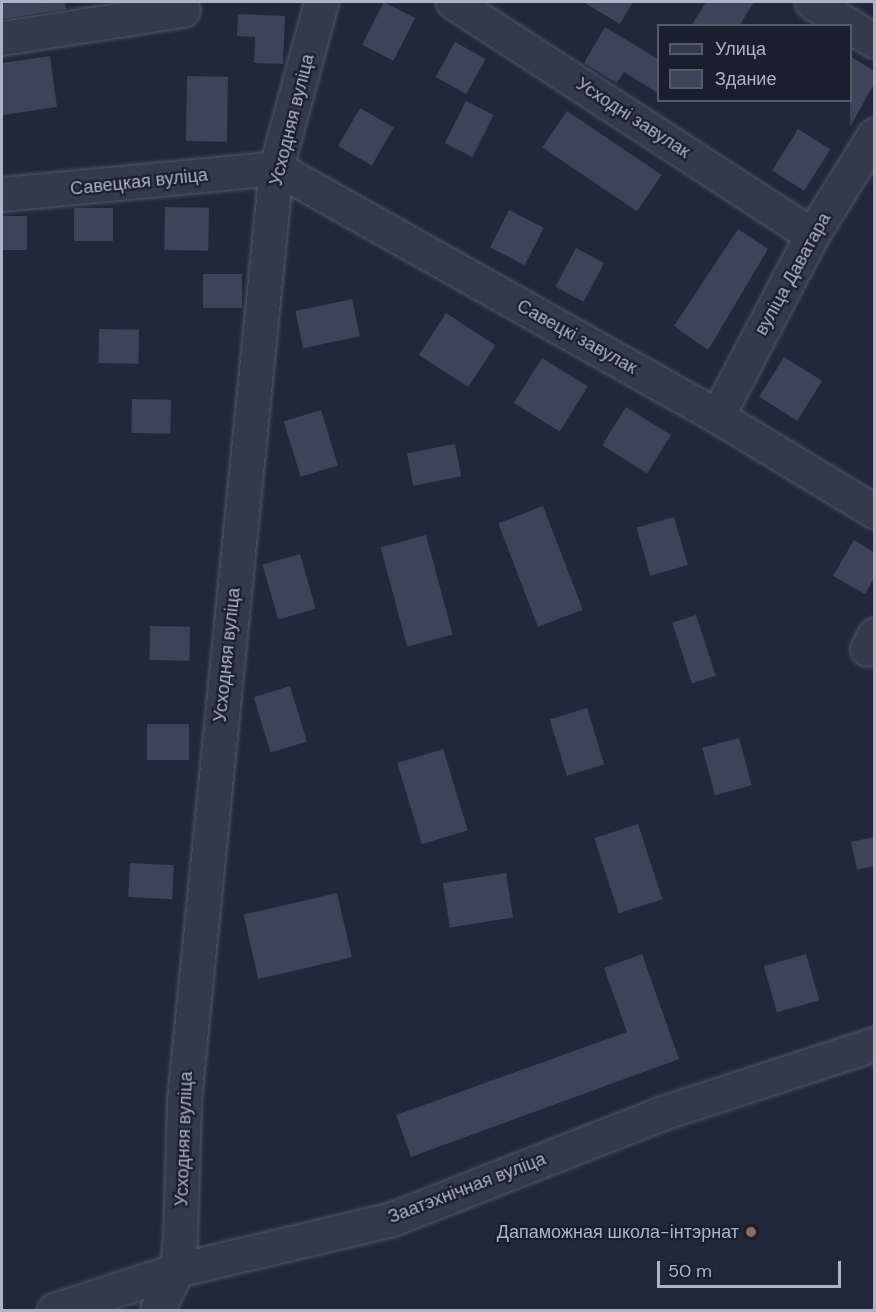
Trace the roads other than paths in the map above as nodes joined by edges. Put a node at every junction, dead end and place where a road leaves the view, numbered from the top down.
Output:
1 (321, 2) edge
2 (453, 2) edge
3 (812, 2) edge
4 (183, 10) dead end
5 (847, 24) edge
6 (852, 27) edge
7 (2, 38) edge
8 (874, 41) edge
9 (874, 135) edge
10 (276, 168) junction
11 (2, 194) edge
12 (812, 235) junction
13 (717, 416) junction
14 (874, 511) edge
15 (874, 1044) edge
16 (177, 1270) junction
17 (54, 1311) edge
18 (158, 1311) edge

1 - 10 street, Усходняя вуліца
2 - 12 street, Усходні завулак
3 - 5 street
4 - 7 street
6 - 8 street
9 - 12 street, вуліца Даватара
10 - 11 street, Савецкая вуліца
10 - 13 street, Савецкі завулак
10 - 16 street, Усходняя вуліца
12 - 13 street, вуліца Даватара
13 - 14 street, Савецкі завулак
15 - 16 street, Заатэхнічная вуліца
16 - 17 street, Заатэхнічная вуліца
16 - 18 street, Усходняя вуліца

